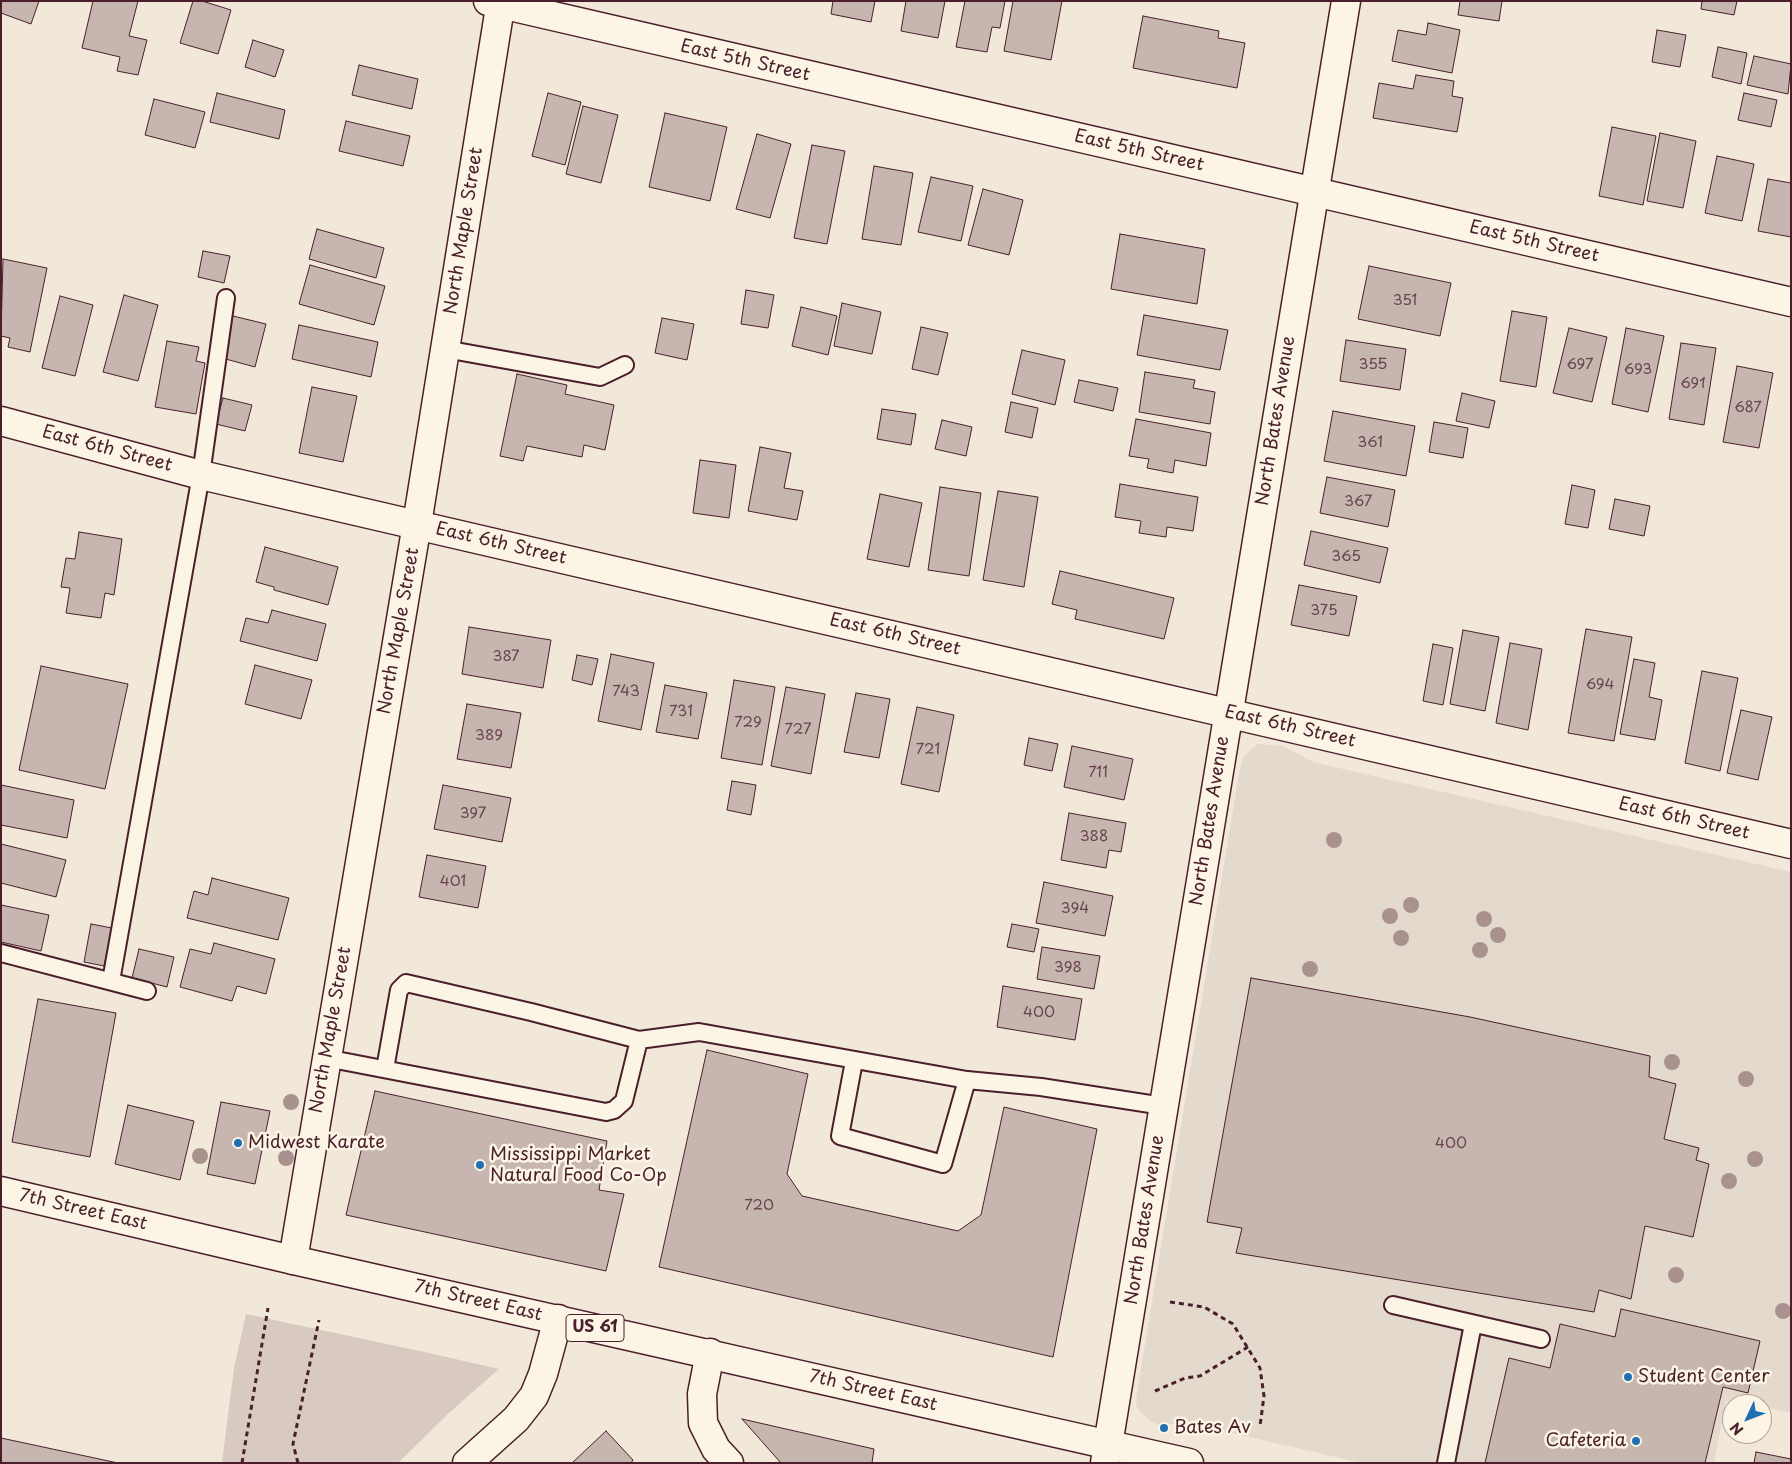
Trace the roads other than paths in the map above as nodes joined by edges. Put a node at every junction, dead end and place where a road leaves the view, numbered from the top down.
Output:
1 (1346, 1) edge
2 (496, 2) edge
3 (1314, 191) junction
4 (226, 298) dead end
5 (1791, 302) edge
6 (445, 350) junction
7 (625, 365) dead end
8 (1, 422) edge
9 (201, 475) junction
10 (417, 524) junction
11 (1228, 712) junction
12 (1791, 844) edge
13 (1, 953) edge
14 (111, 981) junction
15 (147, 991) dead end
16 (640, 1040) junction
17 (326, 1058) junction
18 (854, 1061) junction
19 (385, 1069) junction
20 (967, 1080) junction
21 (1163, 1106) junction
22 (1, 1191) edge
23 (293, 1260) junction
24 (1393, 1305) dead end
25 (558, 1319) junction
26 (1473, 1324) junction
27 (1541, 1339) dead end
28 (710, 1353) junction
29 (1106, 1454) edge
30 (466, 1463) edge
31 (729, 1463) edge
32 (1189, 1463) edge
33 (1446, 1463) edge

1 - 3 street, North Bates Avenue
2 - 3 street, East 5th Street
2 - 6 street, North Maple Street
3 - 5 street, East 5th Street
3 - 11 street, North Bates Avenue
4 - 9 lane
6 - 7 lane
6 - 10 street, North Maple Street
8 - 9 street, East 6th Street
9 - 10 street, East 6th Street
9 - 14 lane
10 - 11 street, East 6th Street
10 - 17 street, North Maple Street
11 - 12 street, East 6th Street
11 - 21 street, North Bates Avenue
13 - 14 lane
14 - 15 lane
16 - 18 lane
16 - 19 lane
16 - 19 lane
17 - 19 lane
17 - 23 street, North Maple Street
18 - 20 lane
18 - 20 lane
20 - 21 lane
21 - 29 street, North Bates Avenue
22 - 23 street, 7th Street East / US 61
23 - 25 street, 7th Street East / US 61
24 - 26 lane
25 - 28 street, 7th Street East / US 61
25 - 30 street
26 - 27 lane
26 - 33 lane
28 - 29 street, 7th Street East / US 61
28 - 31 street
29 - 32 street, 7th Street East / US 61

